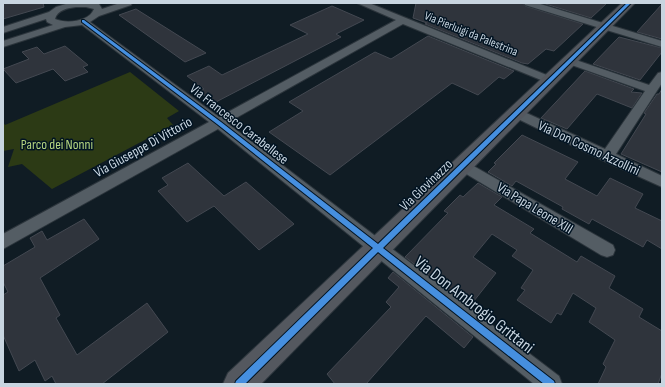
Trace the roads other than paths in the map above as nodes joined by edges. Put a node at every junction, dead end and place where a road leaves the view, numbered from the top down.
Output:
1 (128, 3) edge
2 (528, 3) edge
3 (558, 3) edge
4 (629, 3) edge
5 (83, 4) edge
6 (367, 4) edge
7 (61, 5) edge
8 (550, 10) junction
9 (52, 14) junction
10 (97, 14) junction
11 (403, 20) junction
12 (83, 21) junction
13 (64, 24) junction
14 (605, 27) junction
15 (3, 30) edge
16 (3, 44) edge
17 (662, 44) edge
18 (570, 61) junction
19 (662, 75) edge
20 (550, 80) junction
21 (656, 88) edge
22 (516, 114) junction
23 (219, 123) junction
24 (607, 157) junction
25 (463, 165) junction
26 (662, 182) edge
27 (3, 242) edge
28 (379, 248) junction
29 (606, 250) dead end
30 (239, 384) edge
31 (551, 384) edge

1 - 10 street
2 - 8 street
3 - 8 street
4 - 14 street, Via Giovinazzo
5 - 7 street
5 - 10 street
6 - 11 street, Via Pierluigi da Palestrina
7 - 9 street
8 - 14 street
9 - 13 street
9 - 15 street
10 - 12 street
11 - 20 street, Via Pierluigi da Palestrina
11 - 23 street, Via Giuseppe Di Vittorio
12 - 13 street
12 - 23 street, Via Francesco Carabellese
13 - 16 street
14 - 17 street
14 - 18 street, Via Giovinazzo
18 - 20 street, Via Giovinazzo
18 - 21 street
19 - 21 street
20 - 22 street, Via Giovinazzo
21 - 24 street
22 - 24 street, Via Don Cosmo Azzollini
22 - 25 street, Via Giovinazzo
23 - 27 street, Via Giuseppe Di Vittorio
23 - 28 street, Via Francesco Carabellese
24 - 26 street, Via Don Cosmo Azzollini
25 - 28 street, Via Giovinazzo
25 - 29 street, Via Papa Leone XIII
28 - 30 street, Via Giovinazzo
28 - 31 street, Via Don Ambrogio Grittani

